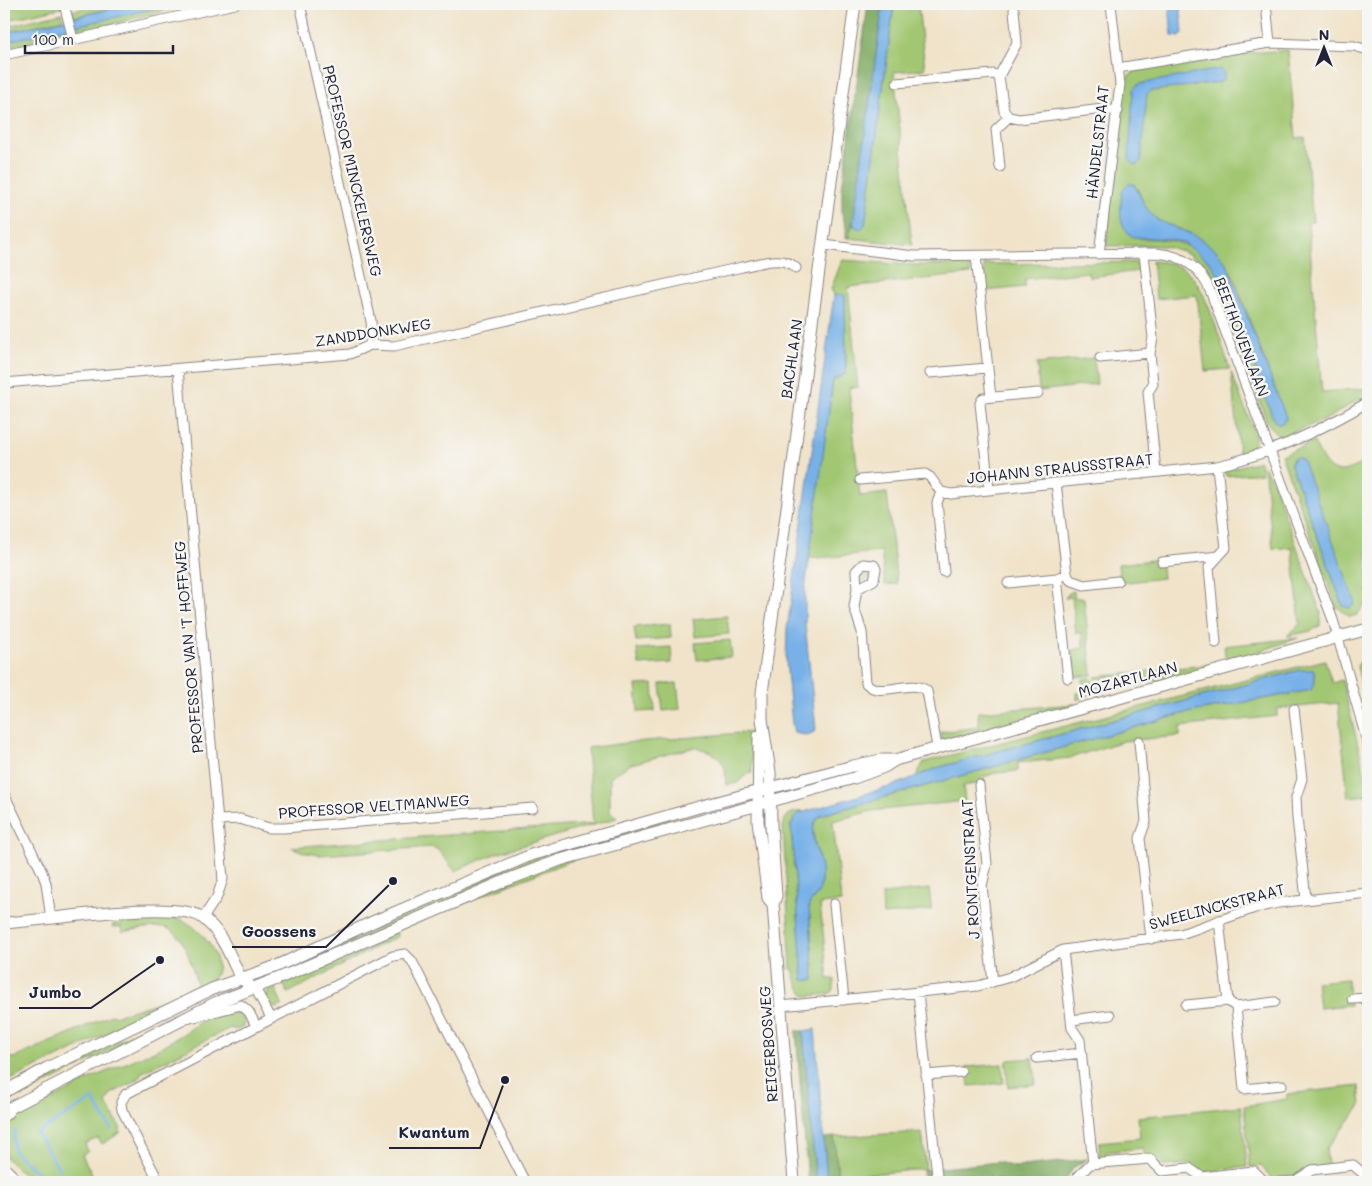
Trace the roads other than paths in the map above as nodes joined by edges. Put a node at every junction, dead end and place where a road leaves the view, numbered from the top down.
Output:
1 (235, 4) edge
2 (300, 4) edge
3 (855, 4) edge
4 (1112, 4) edge
5 (1266, 4) edge
6 (65, 8) edge
7 (1014, 10) dead end
8 (73, 39) junction
9 (1270, 43) junction
10 (1368, 50) edge
11 (4, 55) edge
12 (1118, 68) junction
13 (999, 76) junction
14 (897, 83) dead end
15 (1118, 111) junction
16 (1009, 117) junction
17 (1000, 167) dead end
18 (824, 245) junction
19 (1144, 253) junction
20 (1099, 254) junction
21 (976, 256) junction
22 (796, 268) dead end
23 (370, 345) junction
24 (1150, 353) junction
25 (1100, 358) dead end
26 (987, 368) junction
27 (178, 369) junction
28 (930, 373) dead end
29 (4, 383) edge
30 (1038, 393) dead end
31 (987, 398) junction
32 (1368, 402) edge
33 (1269, 449) junction
34 (1217, 466) junction
35 (1156, 472) junction
36 (860, 480) dead end
37 (1056, 483) junction
38 (989, 490) junction
39 (941, 492) junction
40 (1219, 556) junction
41 (1162, 562) dead end
42 (944, 572) dead end
43 (1067, 574) junction
44 (1057, 578) junction
45 (1118, 581) dead end
46 (1008, 582) dead end
47 (858, 589) dead end
48 (1368, 629) edge
49 (1339, 637) junction
50 (1216, 643) dead end
51 (1068, 678) dead end
52 (1294, 709) dead end
53 (762, 719) junction
54 (1138, 741) dead end
55 (1368, 746) edge
56 (937, 747) junction
57 (895, 760) junction
58 (979, 785) dead end
59 (771, 788) junction
60 (758, 792) junction
61 (4, 794) edge
62 (770, 802) junction
63 (757, 805) junction
64 (533, 808) dead end
65 (219, 820) junction
66 (1368, 892) edge
67 (1306, 899) junction
68 (773, 904) junction
69 (834, 904) dead end
70 (203, 918) junction
71 (51, 919) junction
72 (1219, 920) junction
73 (4, 923) edge
74 (1151, 939) junction
75 (1063, 950) junction
76 (241, 979) junction
77 (993, 982) junction
78 (256, 988) junction
79 (918, 992) junction
80 (238, 994) junction
81 (1368, 998) edge
82 (1352, 999) dead end
83 (844, 1000) junction
84 (1228, 1001) junction
85 (1275, 1002) dead end
86 (1186, 1005) dead end
87 (781, 1006) junction
88 (1236, 1007) junction
89 (1110, 1015) dead end
90 (190, 1018) junction
91 (271, 1018) junction
92 (1071, 1020) junction
93 (256, 1026) junction
94 (1082, 1053) junction
95 (1037, 1058) dead end
96 (961, 1072) dead end
97 (926, 1075) junction
98 (9, 1085) edge
99 (1282, 1085) dead end
100 (4, 1092) edge
101 (4, 1112) edge
102 (1093, 1164) junction
103 (4, 1171) edge
104 (1368, 1174) edge
105 (937, 1176) dead end
106 (4, 1178) edge
107 (1262, 1181) edge
108 (14, 1182) edge
109 (159, 1182) edge
110 (525, 1182) edge
111 (794, 1182) edge
112 (995, 1182) edge
113 (1010, 1182) edge
114 (1074, 1182) edge
115 (1278, 1182) edge

1 - 8 street
2 - 23 street, PROFESSOR MINCKELERSWEG
3 - 18 main road, BACHLAAN
4 - 12 street, HÄNDELSTRAAT
5 - 9 street
6 - 8 street
7 - 13 street
8 - 11 street
9 - 10 street
9 - 12 street
12 - 15 street, HÄNDELSTRAAT
13 - 14 street
13 - 16 street
15 - 16 street
15 - 20 street, HÄNDELSTRAAT
16 - 17 street
18 - 21 street, BEETHOVENLAAN
18 - 53 main road, BACHLAAN
19 - 20 street, BEETHOVENLAAN
19 - 24 street
19 - 33 street, BEETHOVENLAAN
20 - 21 street, BEETHOVENLAAN
21 - 26 street
22 - 23 street, ZANDDONKWEG
23 - 27 street, ZANDDONKWEG
24 - 25 street
24 - 35 street
26 - 28 street
26 - 31 street
27 - 29 street, ZANDDONKWEG
27 - 65 street, PROFESSOR VAN 'T HOFFWEG
30 - 31 street
31 - 38 street
32 - 33 street, JOHANN STRAUSSSTRAAT
33 - 34 street, JOHANN STRAUSSSTRAAT
33 - 49 street, BEETHOVENLAAN
34 - 35 street, JOHANN STRAUSSSTRAAT
34 - 40 street
35 - 37 street, JOHANN STRAUSSSTRAAT
36 - 39 street
37 - 38 street, JOHANN STRAUSSSTRAAT
37 - 43 street
38 - 39 street, JOHANN STRAUSSSTRAAT
39 - 42 street
40 - 41 street
40 - 50 street
43 - 44 street
43 - 45 street
44 - 46 street
44 - 51 street
47 - 56 street
48 - 49 main road, MOZARTLAAN
49 - 55 street, BEETHOVENLAAN
49 - 56 main road, MOZARTLAAN
52 - 67 street
53 - 59 main road, BACHLAAN
53 - 60 main road, BACHLAAN
54 - 74 street
56 - 57 main road, MOZARTLAAN
57 - 59 main road, MOZARTLAAN
57 - 62 main road, MOZARTLAAN
58 - 77 street, J RONTGENSTRAAT
59 - 60 main road, MOZARTLAAN
59 - 62 main road, BACHLAAN
60 - 63 main road, BACHLAAN
60 - 76 main road, MOZARTLAAN
61 - 71 street
62 - 63 main road, MOZARTLAAN
62 - 68 main road, REIGERBOSWEG
63 - 68 main road, REIGERBOSWEG
63 - 78 main road, MOZARTLAAN
64 - 65 street, PROFESSOR VELTMANWEG
65 - 70 street, PROFESSOR VAN 'T HOFFWEG
66 - 67 street, SWEELINCKSTRAAT
67 - 72 street, SWEELINCKSTRAAT
68 - 87 main road, REIGERBOSWEG
69 - 83 street
70 - 71 main road
70 - 76 main road
71 - 73 main road
72 - 74 street, SWEELINCKSTRAAT
72 - 84 street
74 - 75 street, SWEELINCKSTRAAT
75 - 77 street, SWEELINCKSTRAAT
75 - 92 street
76 - 78 main road
76 - 80 main road
76 - 98 main road, MOZARTLAAN
77 - 79 street, SWEELINCKSTRAAT
78 - 80 main road, MOZARTLAAN
78 - 91 street
79 - 83 street, SWEELINCKSTRAAT
79 - 97 street
80 - 90 main road, MOZARTLAAN
81 - 82 street
83 - 87 street, SWEELINCKSTRAAT
84 - 86 street
84 - 88 street
85 - 88 street
87 - 111 main road, REIGERBOSWEG
88 - 99 street
89 - 92 street
90 - 93 street
90 - 101 main road, MOZARTLAAN
91 - 93 street
91 - 110 street
92 - 94 street
93 - 109 street
94 - 95 street
94 - 102 street
96 - 97 street
97 - 105 street
98 - 100 main road, MOZARTLAAN
102 - 107 street
102 - 114 street
103 - 108 highway
104 - 115 street
106 - 108 highway
112 - 113 street

